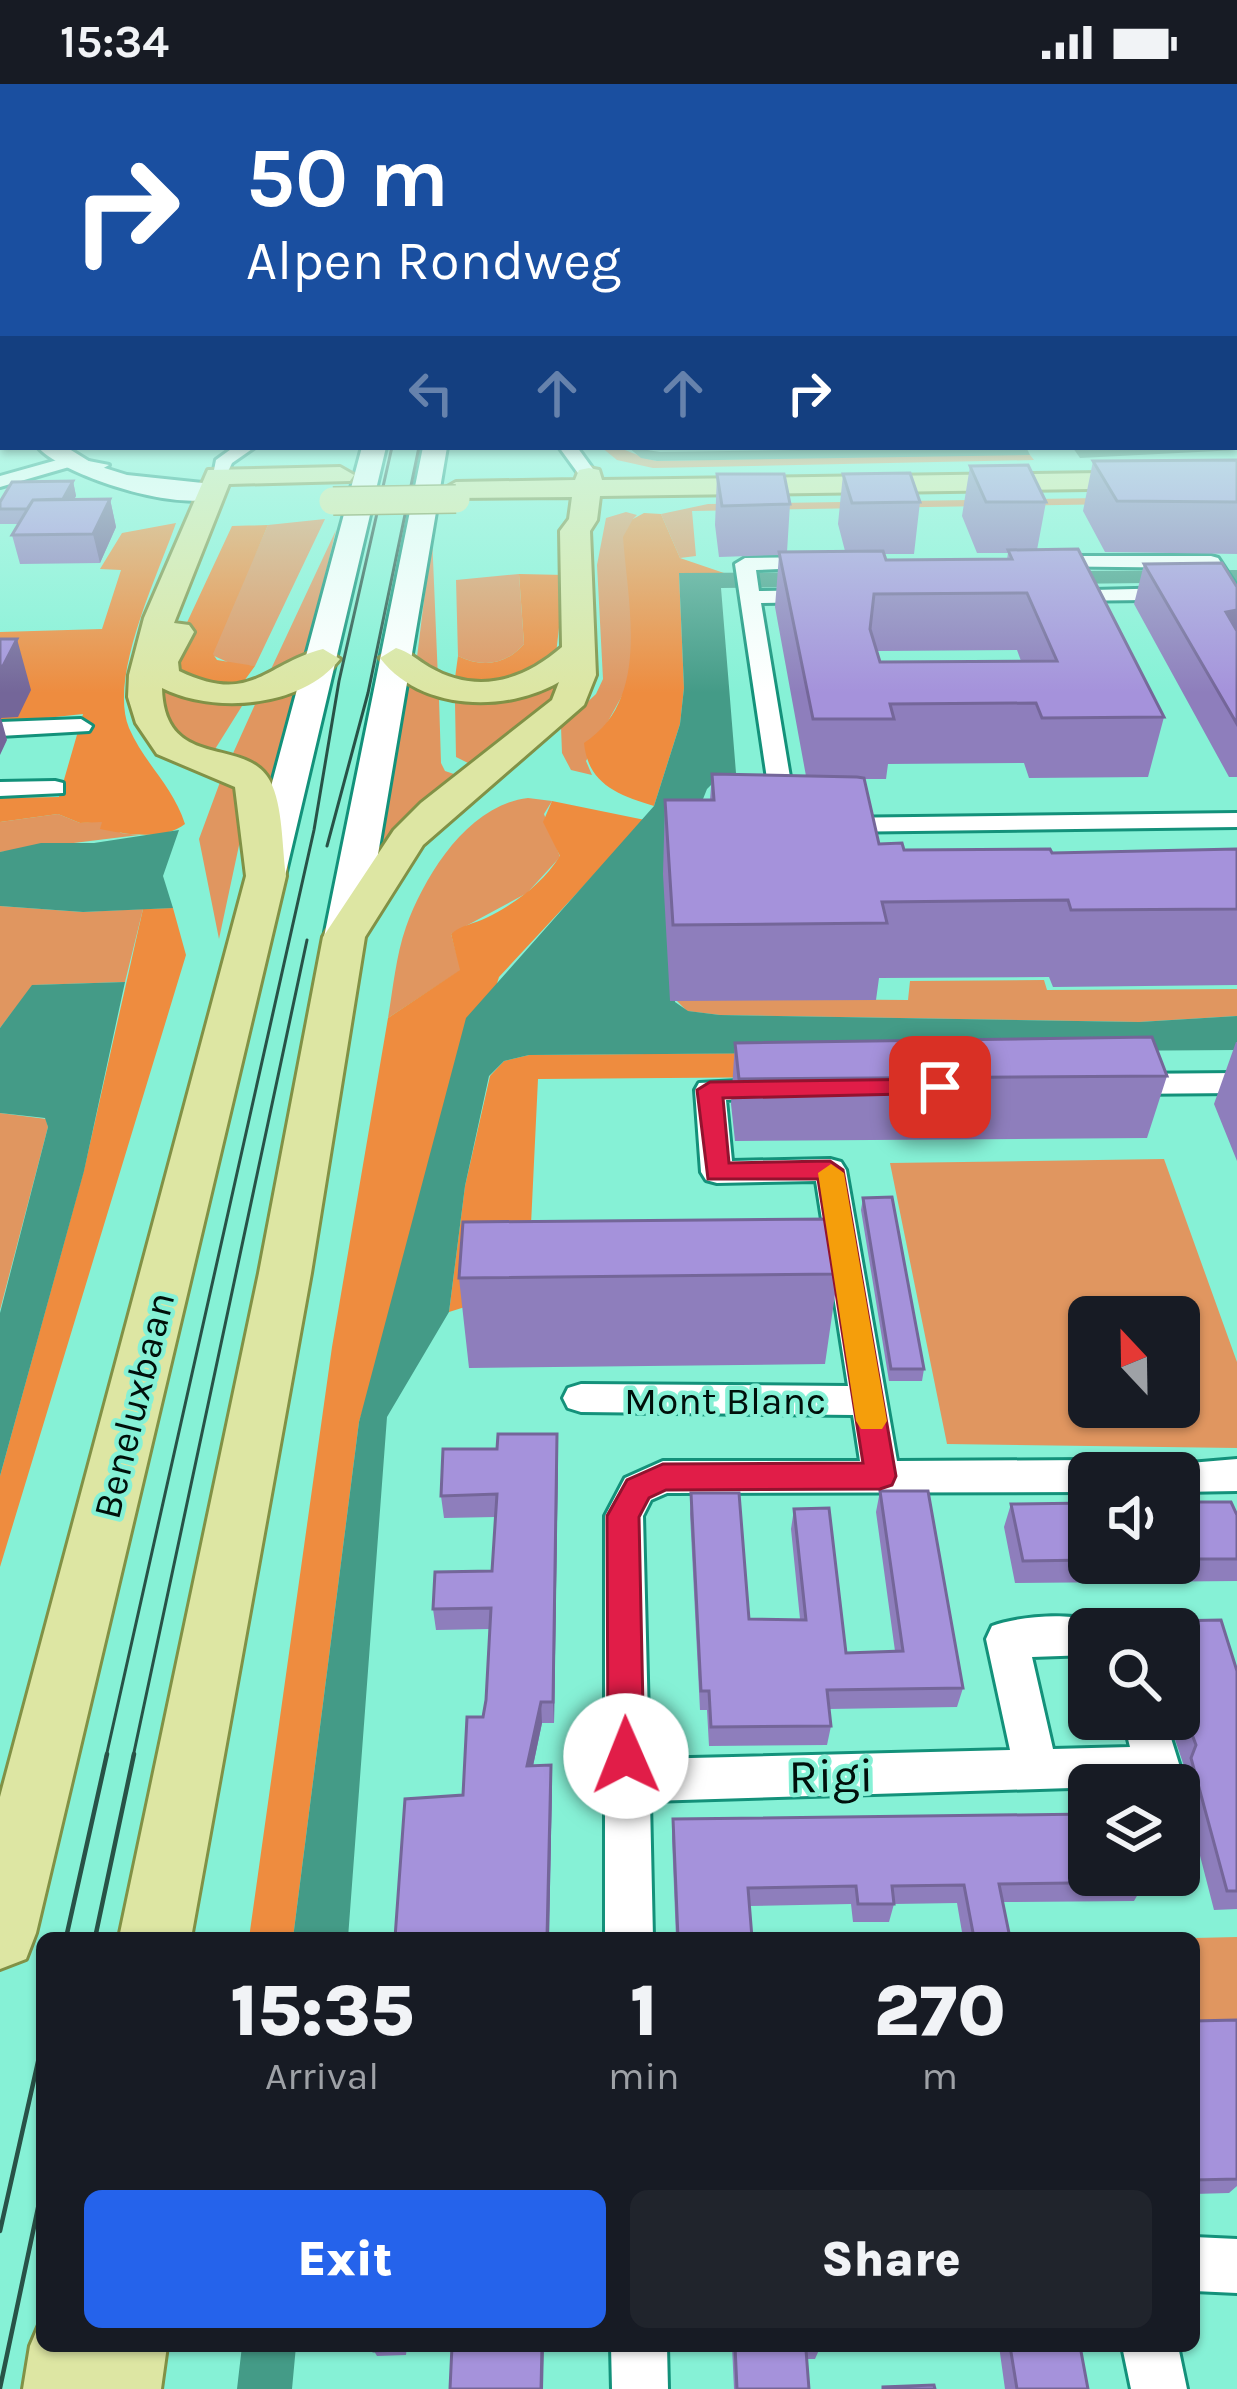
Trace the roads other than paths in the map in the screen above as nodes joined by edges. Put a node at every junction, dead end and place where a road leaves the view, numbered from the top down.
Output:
1 (110, 478) edge
2 (367, 478) edge
3 (430, 478) edge
4 (513, 478) edge
5 (841, 478) edge
6 (240, 479) edge
7 (1237, 479) edge
8 (575, 484) edge
9 (457, 488) junction
10 (1017, 562) edge
11 (836, 563) edge
12 (748, 580) junction
13 (1226, 585) edge
14 (1030, 595) edge
15 (843, 596) edge
16 (576, 652) junction
17 (323, 658) junction
18 (396, 658) junction
19 (81, 726) dead end
20 (0, 729) edge
21 (0, 788) edge
22 (55, 788) dead end
23 (1237, 820) edge
24 (266, 876) junction
25 (344, 937) junction
26 (1237, 1083) edge
27 (1086, 1085) edge
28 (813, 1089) edge
29 (581, 1399) dead end
30 (868, 1401) junction
31 (1237, 1475) edge
32 (880, 1476) junction
33 (1068, 1476) edge
34 (1200, 1476) edge
35 (1068, 1638) edge
36 (1150, 1740) edge
37 (1036, 1770) junction
38 (627, 1780) junction
39 (156, 1932) edge
40 (629, 1932) edge
41 (0, 1934) edge
42 (1200, 2264) edge
43 (1237, 2266) edge
44 (72, 2352) edge
45 (123, 2352) edge
46 (638, 2352) edge
47 (1151, 2352) edge
48 (66, 2389) edge
49 (118, 2389) edge
50 (640, 2389) edge
51 (1160, 2389) edge

1 - 6 main road
2 - 17 main road, Beneluxbaan
3 - 18 main road
4 - 9 main road
5 - 8 main road
6 - 9 main road, bridge
6 - 17 main road
6 - 24 main road, Beneluxbaan
7 - 8 main road
8 - 9 main road
8 - 16 main road
10 - 13 street
11 - 12 street
12 - 15 street
12 - 23 street
13 - 14 street
16 - 18 main road
16 - 25 main road
17 - 24 main road, Beneluxbaan
18 - 25 main road
19 - 20 street
21 - 22 street
24 - 41 main road, Beneluxbaan
25 - 39 main road
26 - 27 street
28 - 30 street, Mont Blanc
29 - 30 street, Mont Blanc
30 - 32 street, Mont Blanc
31 - 34 street
32 - 33 street
32 - 38 street
35 - 37 street
36 - 37 street, Rigi
37 - 38 street, Rigi
38 - 40 street
42 - 43 street
44 - 48 main road
45 - 49 main road
46 - 50 street
47 - 51 street

